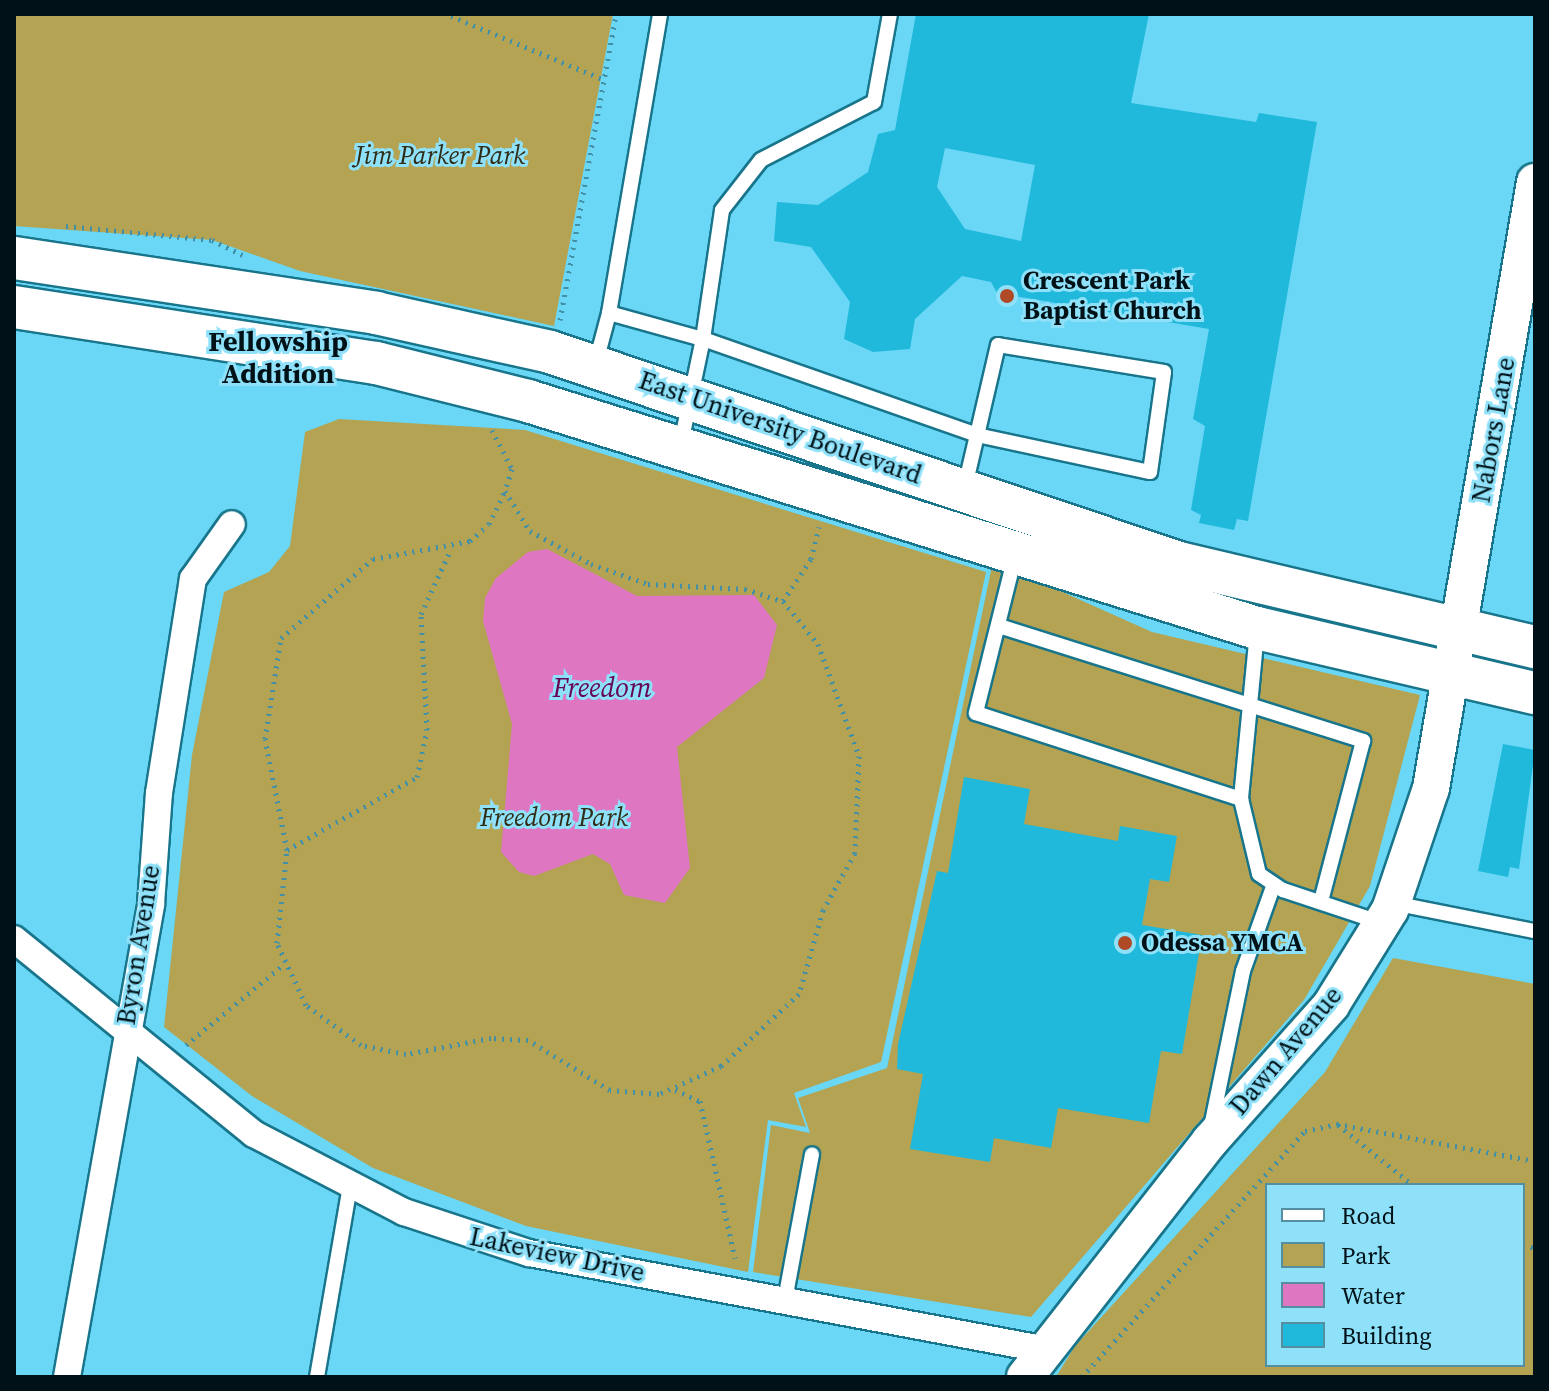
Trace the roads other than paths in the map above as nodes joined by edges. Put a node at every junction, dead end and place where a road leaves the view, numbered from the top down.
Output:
1 (660, 14) edge
2 (890, 14) edge
3 (1535, 182) edge
4 (14, 258) edge
5 (15, 311) edge
6 (609, 313) junction
7 (703, 339) junction
8 (595, 366) junction
9 (695, 397) junction
10 (977, 435) junction
11 (681, 443) junction
12 (964, 489) junction
13 (232, 524) dead end
14 (1015, 556) junction
15 (999, 626) junction
16 (1257, 628) junction
17 (1460, 632) junction
18 (1535, 647) edge
19 (1452, 677) junction
20 (1535, 693) edge
21 (1249, 710) junction
22 (1241, 799) junction
23 (1274, 884) junction
24 (1321, 901) junction
25 (1387, 913) junction
26 (1535, 931) edge
27 (14, 939) edge
28 (125, 1033) junction
29 (1210, 1141) junction
30 (812, 1154) dead end
31 (350, 1185) junction
32 (785, 1300) junction
33 (1034, 1363) edge
34 (67, 1377) edge
35 (317, 1377) edge

1 - 6 lane
2 - 7 lane
3 - 17 street, Nabors Lane
4 - 8 main road, East University Boulevard
5 - 11 main road, East University Boulevard
6 - 7 lane
6 - 8 lane
7 - 9 lane
7 - 10 lane
8 - 9 main road, East University Boulevard
9 - 11 lane
9 - 12 main road, East University Boulevard
10 - 10 lane
10 - 12 lane
11 - 14 main road, East University Boulevard
12 - 17 main road, East University Boulevard
13 - 28 street, Byron Avenue
14 - 15 lane
14 - 16 main road, East University Boulevard
15 - 21 lane
15 - 22 lane
16 - 19 main road, East University Boulevard
16 - 21 lane
17 - 18 main road, East University Boulevard
17 - 19 street, Nabors Lane
19 - 20 main road, East University Boulevard
19 - 25 street, Dawn Avenue
21 - 22 lane
21 - 24 lane
22 - 23 lane
23 - 24 lane
23 - 29 lane
24 - 25 lane
25 - 26 lane
25 - 29 street, Dawn Avenue
27 - 28 street, Lakeview Drive
28 - 31 street, Lakeview Drive
28 - 34 street, Byron Avenue
29 - 33 street, Dawn Avenue
30 - 32 lane
31 - 32 street, Lakeview Drive
31 - 35 lane
32 - 33 street, Lakeview Drive

